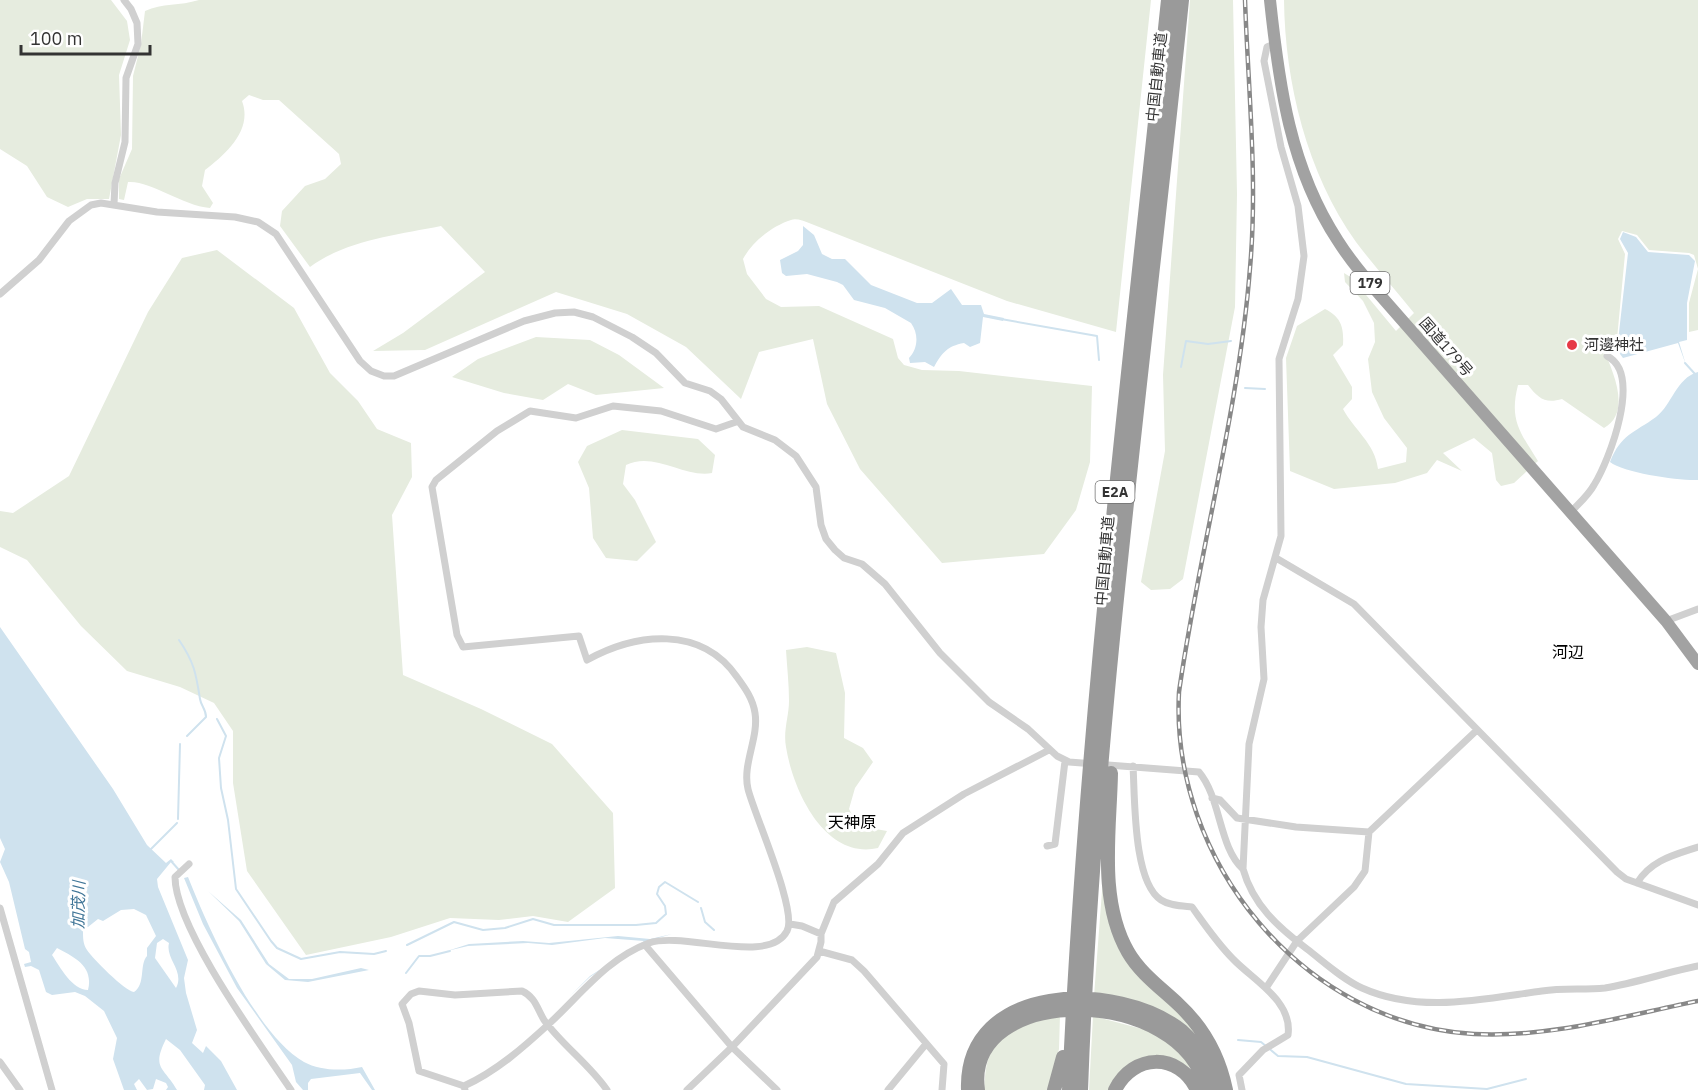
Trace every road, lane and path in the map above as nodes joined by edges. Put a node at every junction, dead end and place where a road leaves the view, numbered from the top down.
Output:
1 (124, 0) edge
2 (1168, 0) edge
3 (1182, 0) edge
4 (1270, 0) edge
5 (1275, 44) junction
6 (114, 204) junction
7 (0, 294) edge
8 (1607, 357) dead end
9 (736, 422) junction
10 (1570, 513) junction
11 (1276, 558) junction
12 (1698, 609) edge
13 (1666, 621) junction
14 (1112, 663) junction
15 (1698, 664) edge
16 (1477, 730) junction
17 (1049, 750) junction
18 (1067, 761) junction
19 (1130, 766) junction
20 (1212, 798) junction
21 (1369, 832) junction
22 (1047, 846) dead end
23 (1698, 847) edge
24 (189, 864) dead end
25 (1243, 869) junction
26 (1638, 883) junction
27 (1698, 905) edge
28 (0, 908) edge
29 (790, 924) junction
30 (821, 934) junction
31 (1297, 941) junction
32 (645, 945) junction
33 (819, 951) junction
34 (1698, 966) edge
35 (1077, 986) junction
36 (1266, 988) junction
37 (548, 1024) junction
38 (1074, 1026) junction
39 (926, 1044) junction
40 (732, 1047) junction
41 (0, 1062) edge
42 (465, 1088) edge
43 (20, 1090) edge
44 (52, 1090) edge
45 (291, 1090) edge
46 (607, 1090) edge
47 (687, 1090) edge
48 (777, 1090) edge
49 (888, 1090) edge
50 (942, 1090) edge
51 (968, 1090) edge
52 (978, 1090) edge
53 (1054, 1090) edge
54 (1069, 1090) edge
55 (1082, 1090) edge
56 (1115, 1090) edge
57 (1197, 1090) edge
58 (1206, 1090) edge
59 (1215, 1090) edge
60 (1226, 1090) edge
61 (1242, 1090) edge

1 - 6 street
2 - 35 highway, 中国自動車道 / E2A
3 - 14 highway, 中国自動車道 / E2A
4 - 5 highway, 国道179号 / 179
5 - 10 highway, 国道179号 / 179
5 - 11 street
6 - 7 street
6 - 9 street
8 - 10 street
9 - 17 street
9 - 29 street
10 - 13 highway, 国道179号 / 179
11 - 16 street
11 - 25 street
12 - 13 street
13 - 15 highway, 国道179号 / 179
14 - 35 highway, 中国自動車道 / E2A
14 - 60 highway
16 - 21 street
16 - 26 street
17 - 18 street
17 - 30 street
18 - 19 street
18 - 22 street
19 - 20 street
19 - 36 street
20 - 21 street
20 - 25 street
21 - 31 street
23 - 26 street
24 - 45 street
25 - 31 street
26 - 27 street
28 - 44 street
29 - 30 street
29 - 32 street
30 - 33 street
31 - 34 street
31 - 36 street
32 - 37 street
32 - 40 street
33 - 39 street
33 - 40 street
35 - 38 highway, 中国自動車道 / E2A
36 - 61 street
37 - 42 street
37 - 42 street
37 - 46 street
38 - 53 highway
38 - 54 highway, 中国自動車道 / E2A
38 - 55 highway, 中国自動車道 / E2A
39 - 49 street
39 - 50 street
40 - 47 street
40 - 48 street
41 - 43 street
51 - 59 highway
52 - 58 highway
56 - 57 highway

